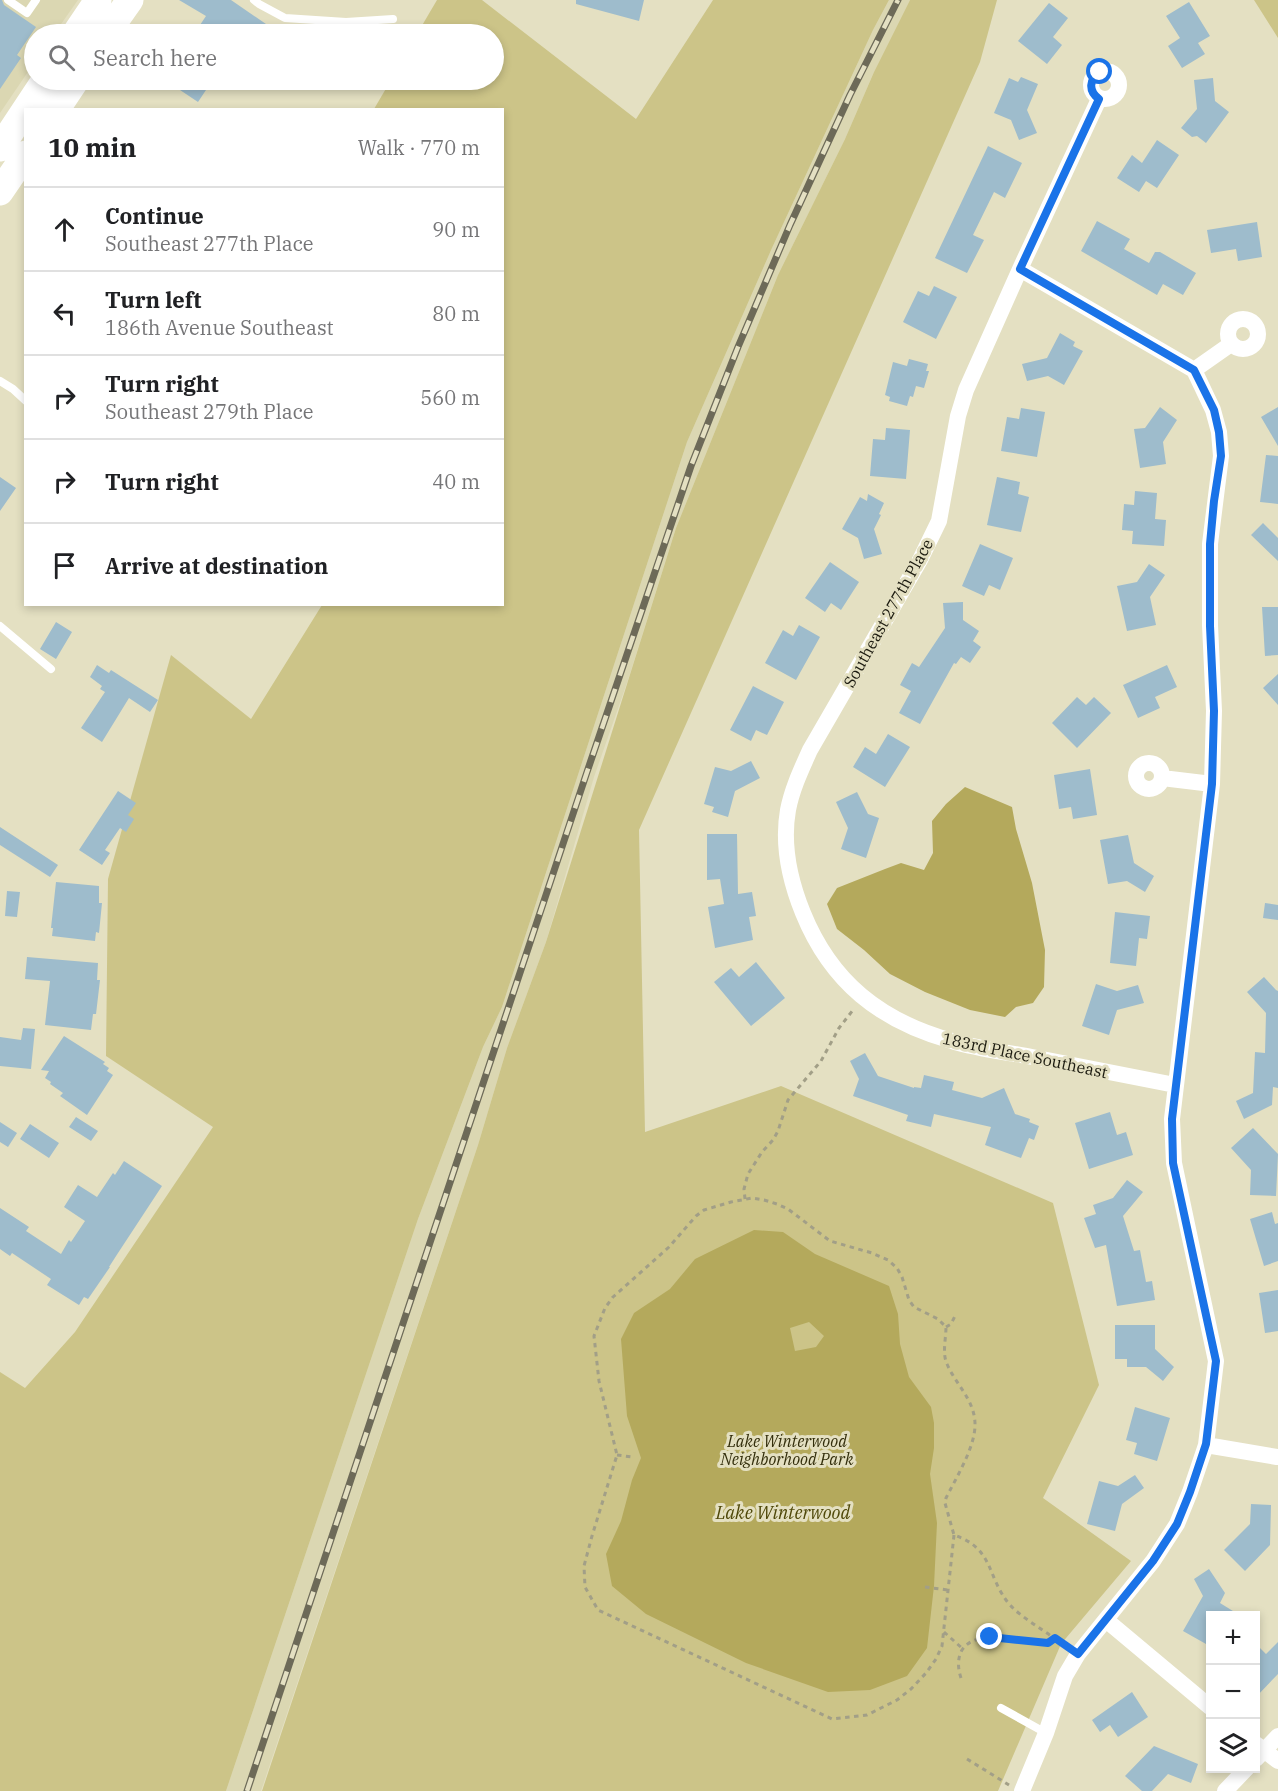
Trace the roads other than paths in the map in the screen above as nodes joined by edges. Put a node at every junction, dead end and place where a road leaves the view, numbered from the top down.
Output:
1 (8, 0) edge
2 (36, 0) edge
3 (98, 0) edge
4 (130, 0) edge
5 (254, 0) edge
6 (393, 19) dead end
7 (82, 24) edge
8 (113, 24) edge
9 (38, 90) edge
10 (69, 90) edge
11 (1099, 99) dead end
12 (26, 108) edge
13 (57, 108) edge
14 (24, 112) edge
15 (0, 148) edge
16 (24, 157) edge
17 (0, 192) edge
18 (1020, 269) junction
19 (1230, 344) dead end
20 (1194, 370) junction
21 (0, 381) edge
22 (24, 399) edge
23 (0, 626) edge
24 (51, 669) dead end
25 (1162, 778) dead end
26 (1212, 784) junction
27 (788, 861) joint
28 (1175, 1085) junction
29 (1206, 1444) junction
30 (1278, 1456) edge
31 (1278, 1464) edge
32 (1106, 1620) junction
33 (1206, 1704) edge
34 (1001, 1707) dead end
35 (1046, 1732) junction
36 (1278, 1736) edge
37 (1260, 1750) edge
38 (1260, 1752) edge
39 (1278, 1761) edge
40 (1242, 1773) edge
41 (1020, 1791) edge
42 (1225, 1791) edge

1 - 2 lane
3 - 7 main road
4 - 8 main road
5 - 6 lane
9 - 12 main road
10 - 13 main road
11 - 18 street, Southeast 277th Place
14 - 15 main road
16 - 17 main road
18 - 20 street
18 - 27 street, Southeast 277th Place
19 - 20 street
20 - 26 street
21 - 22 lane
23 - 24 lane
25 - 26 street
26 - 28 street
27 - 28 street, 183rd Place Southeast
28 - 29 street
29 - 30 street
29 - 32 street
30 - 31 street
32 - 33 street
32 - 35 street
34 - 35 lane
35 - 41 street
36 - 37 street
38 - 39 street
40 - 42 street

